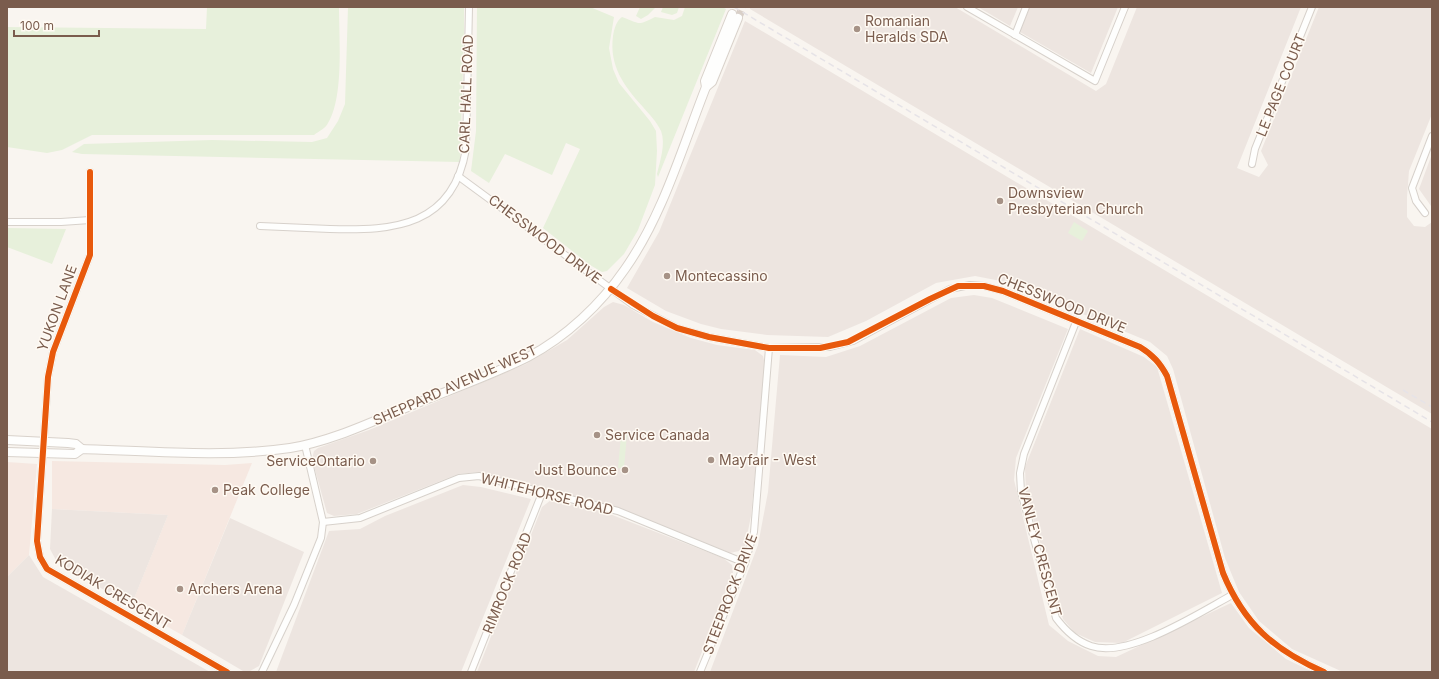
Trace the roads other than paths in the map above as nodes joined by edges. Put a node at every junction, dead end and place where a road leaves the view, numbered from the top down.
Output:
1 (469, 7) edge
2 (967, 7) edge
3 (1026, 7) edge
4 (1125, 7) edge
5 (1312, 7) edge
6 (735, 16) tunnel mouth
7 (1015, 35) junction
8 (1432, 136) edge
9 (1252, 164) dead end
10 (90, 172) dead end
11 (458, 176) junction
12 (1425, 213) dead end
13 (90, 220) junction
14 (7, 222) edge
15 (260, 226) dead end
16 (610, 288) junction
17 (1076, 322) junction
18 (769, 348) junction
19 (7, 440) edge
20 (44, 442) junction
21 (305, 445) junction
22 (82, 449) junction
23 (7, 452) edge
24 (43, 453) junction
25 (542, 493) junction
26 (323, 522) junction
27 (744, 563) junction
28 (1232, 595) junction
29 (227, 672) edge
30 (262, 672) edge
31 (472, 672) edge
32 (700, 672) edge
33 (1324, 672) edge

1 - 11 street, CARL HALL ROAD
2 - 7 street
3 - 7 street
4 - 7 street
5 - 9 street, LE PAGE COURT
6 - 16 main road, SHEPPARD AVENUE WEST
8 - 12 street
10 - 13 street, YUKON LANE
11 - 15 street, CARL HALL ROAD
11 - 16 street, CHESSWOOD DRIVE
13 - 14 street
13 - 20 street, YUKON LANE
16 - 18 street, CHESSWOOD DRIVE
16 - 21 main road, SHEPPARD AVENUE WEST
17 - 18 street, CHESSWOOD DRIVE
17 - 28 street, CHESSWOOD DRIVE
17 - 28 street, VANLEY CRESCENT
18 - 27 street, STEEPROCK DRIVE
19 - 20 main road, SHEPPARD AVENUE WEST
20 - 22 main road, SHEPPARD AVENUE WEST
20 - 24 street, YUKON LANE
21 - 22 main road, SHEPPARD AVENUE WEST
21 - 26 street
22 - 24 main road, SHEPPARD AVENUE WEST
23 - 24 main road, SHEPPARD AVENUE WEST
24 - 29 street, KODIAK CRESCENT
25 - 26 street, WHITEHORSE ROAD
25 - 27 street, WHITEHORSE ROAD
25 - 31 street, RIMROCK ROAD
26 - 30 street
27 - 32 street, STEEPROCK DRIVE
28 - 33 street, CHESSWOOD DRIVE

